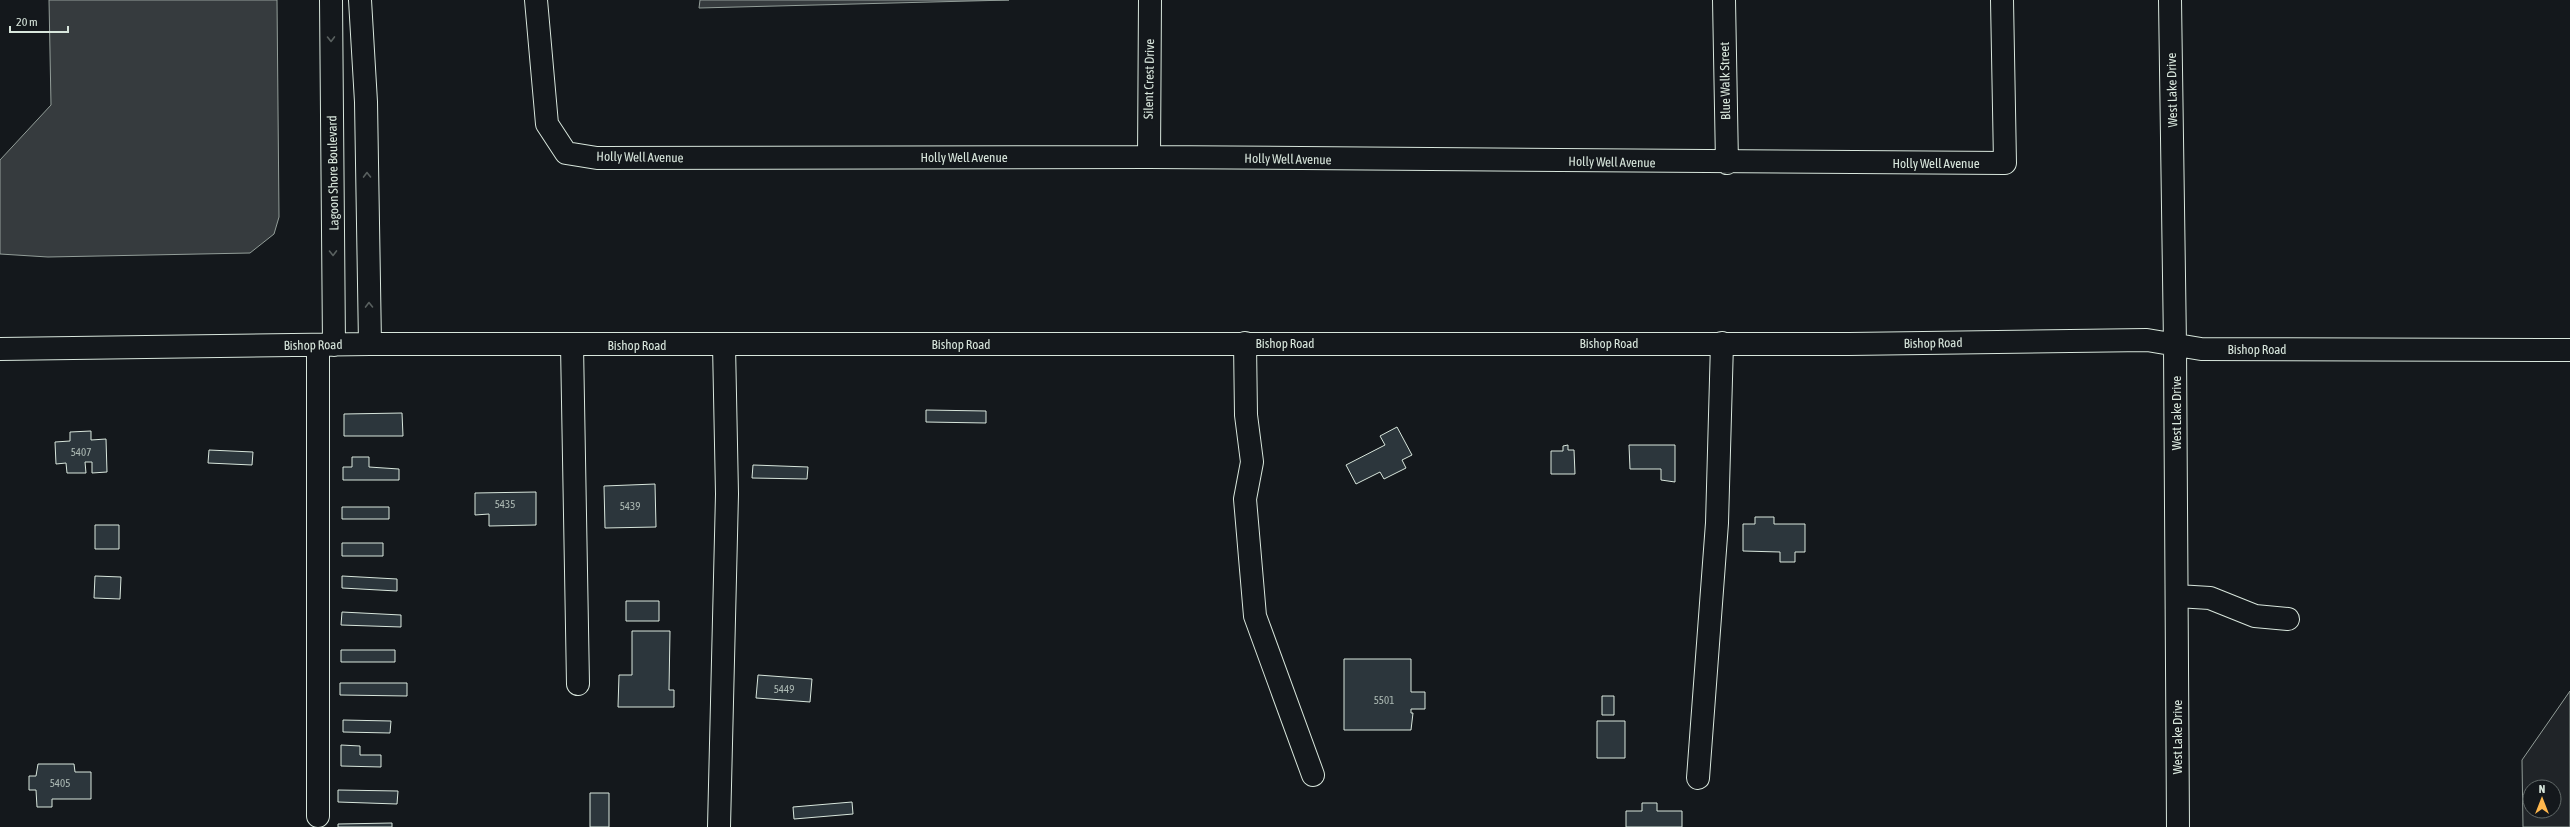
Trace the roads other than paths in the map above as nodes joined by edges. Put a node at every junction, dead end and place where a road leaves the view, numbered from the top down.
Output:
1 (331, 0) edge
2 (360, 0) edge
3 (536, 0) edge
4 (1150, 0) edge
5 (1724, 0) edge
6 (2002, 0) edge
7 (2170, 0) edge
8 (1149, 157) junction
9 (1727, 163) junction
10 (1245, 343) junction
11 (1722, 343) junction
12 (370, 344) junction
13 (572, 345) junction
14 (724, 345) junction
15 (326, 346) junction
16 (2175, 346) junction
17 (0, 349) edge
18 (2570, 350) edge
19 (2177, 596) junction
20 (2288, 619) dead end
21 (578, 684) dead end
22 (1313, 775) dead end
23 (1698, 778) dead end
24 (318, 816) dead end
25 (719, 827) edge
26 (2178, 827) edge

1 -> 15 street, Lagoon Shore Boulevard
12 -> 2 street
3 - 8 street, Holly Well Avenue
4 - 8 street, Silent Crest Drive
5 - 9 street, Blue Walk Street
6 - 9 street, Holly Well Avenue
7 - 16 street, West Lake Drive
8 - 9 street, Holly Well Avenue
10 - 11 street, Bishop Road
10 - 14 street, Bishop Road
10 - 22 street
11 - 16 street, Bishop Road
11 - 23 street
12 - 13 street, Bishop Road
12 - 15 street, Bishop Road
13 - 14 street, Bishop Road
13 - 21 street
14 - 25 street
15 - 17 street, Bishop Road
15 - 24 street, Lagoon Shore Boulevard
16 - 18 street, Bishop Road
16 - 19 street, West Lake Drive
19 - 20 street
19 - 26 street, West Lake Drive

